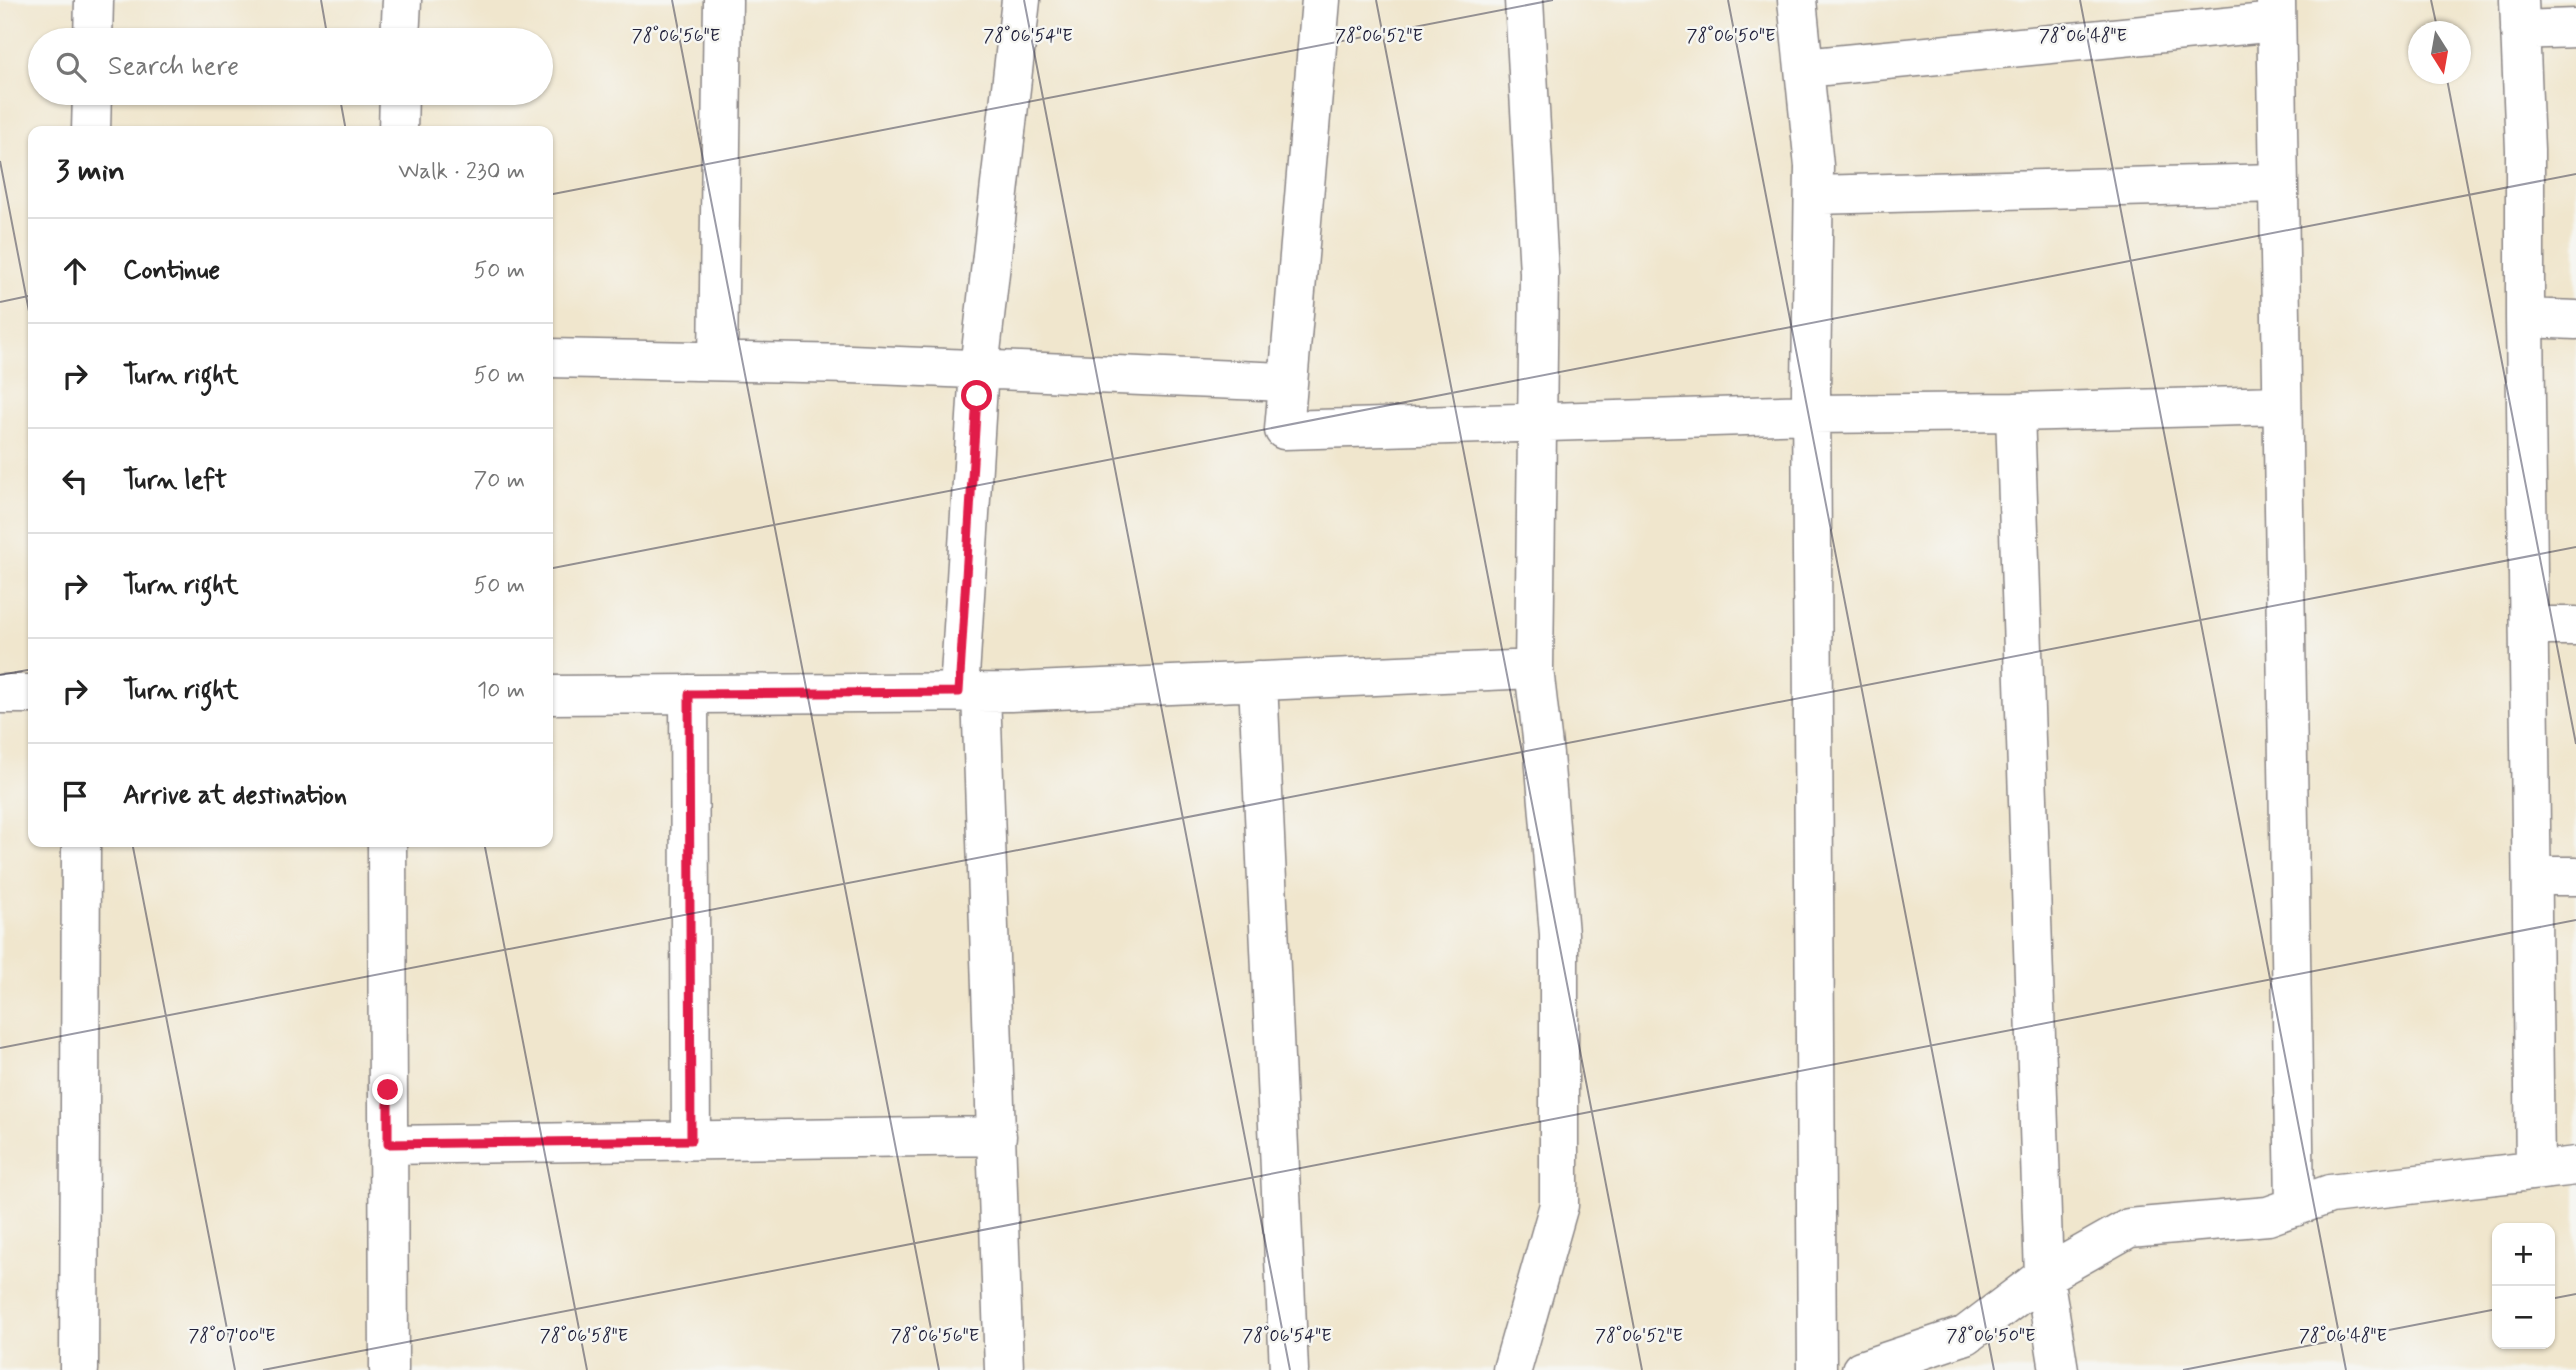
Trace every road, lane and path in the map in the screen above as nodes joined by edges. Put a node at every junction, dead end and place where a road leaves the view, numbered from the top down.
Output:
1 (94, 0) edge
2 (402, 0) edge
3 (723, 0) edge
4 (1021, 0) edge
5 (1321, 0) edge
6 (1524, 0) edge
7 (1797, 0) edge
8 (2276, 11) edge
9 (2519, 15) edge
10 (93, 28) edge
11 (401, 28) edge
12 (2576, 28) edge
13 (1804, 68) junction
14 (92, 105) edge
15 (399, 105) edge
16 (92, 126) edge
17 (398, 126) edge
18 (2278, 183) junction
19 (1814, 195) junction
20 (2525, 318) junction
21 (2576, 320) edge
22 (553, 358) edge
23 (718, 361) junction
24 (979, 369) junction
25 (1288, 382) junction
26 (2282, 405) junction
27 (2015, 412) junction
28 (1811, 414) junction
29 (1537, 423) junction
30 (2530, 626) junction
31 (2576, 626) edge
32 (1534, 668) junction
33 (1258, 681) junction
34 (970, 692) junction
35 (0, 694) edge
36 (28, 694) edge
37 (689, 694) junction
38 (553, 695) edge
39 (81, 847) edge
40 (387, 847) edge
41 (2533, 876) junction
42 (2576, 876) edge
43 (997, 1136) junction
44 (691, 1140) junction
45 (388, 1144) junction
46 (2576, 1166) edge
47 (2535, 1170) junction
48 (2295, 1207) junction
49 (2044, 1276) junction
50 (79, 1370) edge
51 (389, 1370) edge
52 (1004, 1370) edge
53 (1289, 1370) edge
54 (1512, 1370) edge
55 (1817, 1370) edge
56 (1861, 1370) edge
57 (2059, 1370) edge

1 - 10 street
2 - 11 street
3 - 23 street
4 - 24 street
5 - 25 street
6 - 29 street
7 - 13 street
8 - 13 street
8 - 18 street
9 - 12 street
9 - 20 street
13 - 19 street
14 - 16 street
15 - 17 street
18 - 19 street
18 - 26 street
19 - 28 street
20 - 21 street
20 - 30 street
22 - 23 street
23 - 24 street
24 - 25 street
24 - 34 street
25 - 29 street
26 - 27 street
26 - 48 street
27 - 28 street
27 - 49 street
28 - 29 street
28 - 55 street
29 - 32 street
30 - 31 street
30 - 41 street
32 - 33 street
32 - 54 street
33 - 34 street
33 - 53 street
34 - 37 street
34 - 43 street
35 - 36 street
37 - 38 street
37 - 44 street
39 - 50 street
40 - 45 street
41 - 42 street
41 - 47 street
43 - 44 street
43 - 52 street
44 - 45 street
45 - 51 street
46 - 47 street
47 - 48 street
48 - 49 street
49 - 56 street
49 - 57 street

